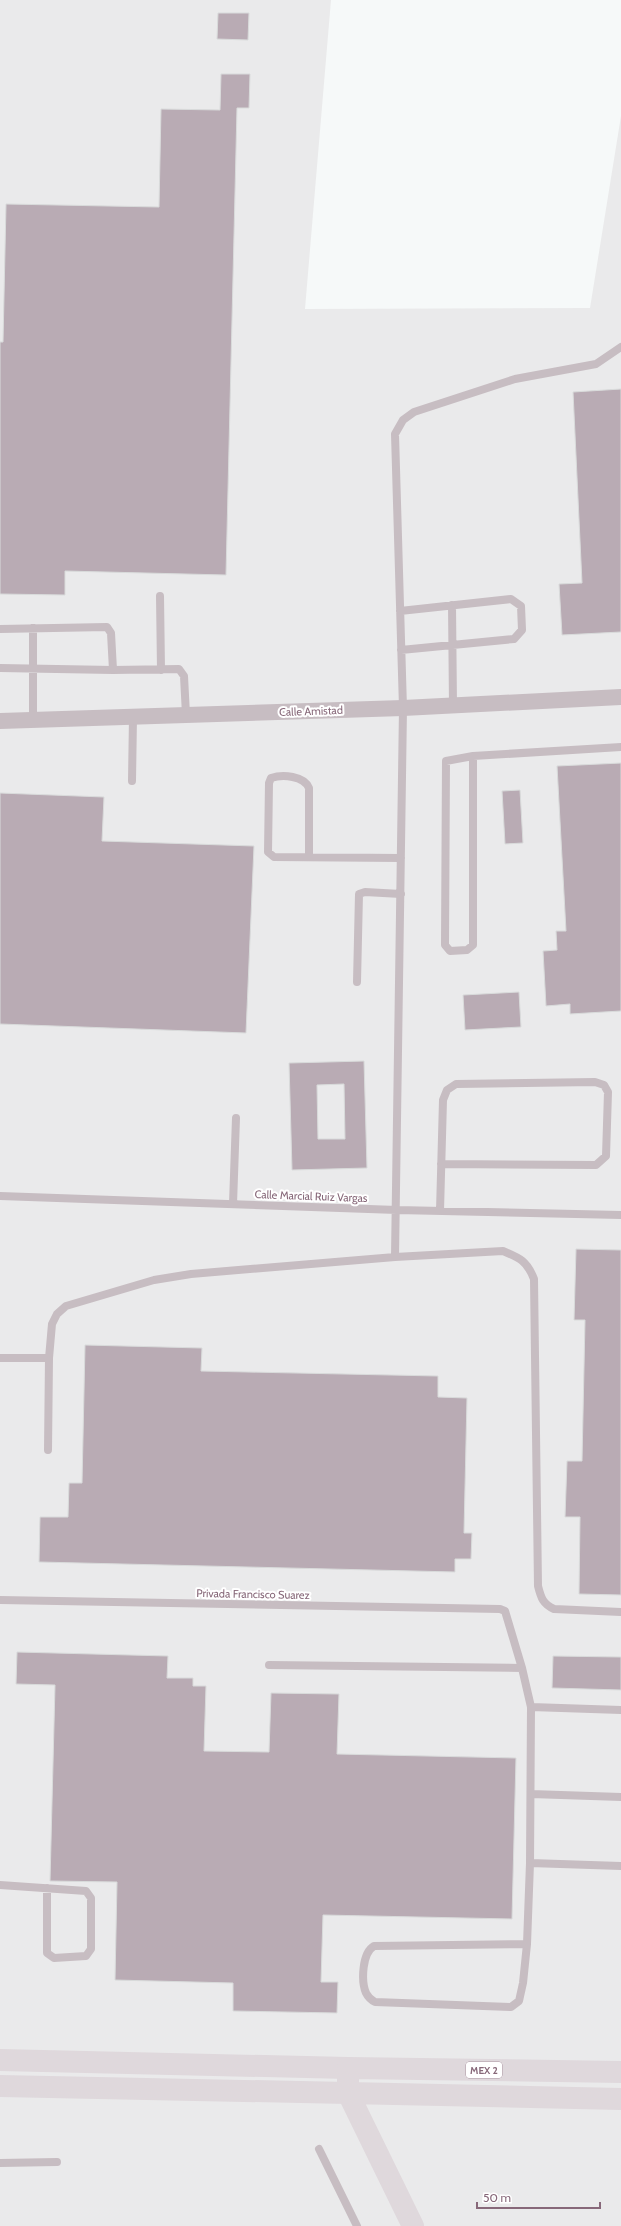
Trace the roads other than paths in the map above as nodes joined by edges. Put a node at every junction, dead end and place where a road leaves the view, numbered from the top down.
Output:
1 (621, 347) edge
2 (160, 596) dead end
3 (452, 605) junction
4 (400, 611) junction
5 (0, 628) edge
6 (33, 628) junction
7 (453, 645) junction
8 (401, 650) junction
9 (0, 668) edge
10 (33, 669) junction
11 (112, 670) junction
12 (161, 670) junction
13 (621, 697) edge
14 (453, 706) junction
15 (403, 708) junction
16 (186, 715) junction
17 (133, 717) junction
18 (33, 720) junction
19 (0, 721) edge
20 (621, 746) edge
21 (472, 756) junction
22 (132, 781) dead end
23 (309, 857) junction
24 (401, 858) junction
25 (400, 894) junction
26 (357, 982) dead end
27 (236, 1118) dead end
28 (441, 1164) junction
29 (0, 1196) edge
30 (233, 1204) junction
31 (397, 1210) junction
32 (440, 1211) junction
33 (621, 1215) edge
34 (395, 1257) junction
35 (0, 1358) edge
36 (49, 1358) junction
37 (48, 1450) dead end
38 (0, 1600) edge
39 (621, 1612) edge
40 (269, 1665) dead end
41 (522, 1668) junction
42 (531, 1706) junction
43 (621, 1710) edge
44 (530, 1794) junction
45 (621, 1797) edge
46 (530, 1863) junction
47 (621, 1866) edge
48 (0, 1885) edge
49 (47, 1888) junction
50 (527, 1944) junction
51 (0, 2060) edge
52 (348, 2068) junction
53 (621, 2072) edge
54 (0, 2086) edge
55 (348, 2093) junction
56 (621, 2099) edge
57 (319, 2149) dead end
58 (57, 2162) dead end
59 (0, 2163) edge
60 (357, 2226) edge
61 (413, 2226) edge

1 - 4 lane
2 - 12 lane
3 - 4 lane
3 - 7 lane
3 - 7 lane
4 - 8 lane
5 - 6 lane
6 - 10 lane
6 - 11 lane
7 - 8 lane
7 - 14 lane
8 - 15 lane
9 - 10 lane
10 - 11 lane
10 - 18 lane
11 - 12 lane
12 - 16 lane
13 - 14 street, Calle Amistad
14 - 15 street, Calle Amistad
15 - 16 street, Calle Amistad
15 - 24 lane
16 - 17 street, Calle Amistad
17 - 18 street, Calle Amistad
17 - 22 lane
18 - 19 street, Calle Amistad
20 - 21 lane
21 - 21 lane
23 - 23 lane
23 - 24 lane
24 - 25 lane
25 - 26 lane
25 - 31 lane
27 - 30 lane
28 - 28 lane
28 - 32 lane
29 - 30 lane, Calle Marcial Ruiz Vargas
30 - 31 lane, Calle Marcial Ruiz Vargas
31 - 32 lane, Calle Marcial Ruiz Vargas
31 - 34 lane
32 - 33 lane, Calle Marcial Ruiz Vargas
34 - 36 lane
34 - 39 lane
35 - 36 lane
36 - 37 lane
38 - 41 lane, Privada Francisco Suarez
40 - 41 lane
41 - 42 lane
42 - 43 lane
42 - 44 lane
44 - 45 lane
44 - 46 lane
46 - 47 lane
46 - 50 lane
48 - 49 lane
49 - 49 lane
50 - 50 lane
51 - 52 main road, MEX 2
52 - 53 main road, MEX 2
52 - 55 main road
54 - 55 main road
55 - 56 main road
55 - 61 main road
57 - 60 lane
58 - 59 lane

